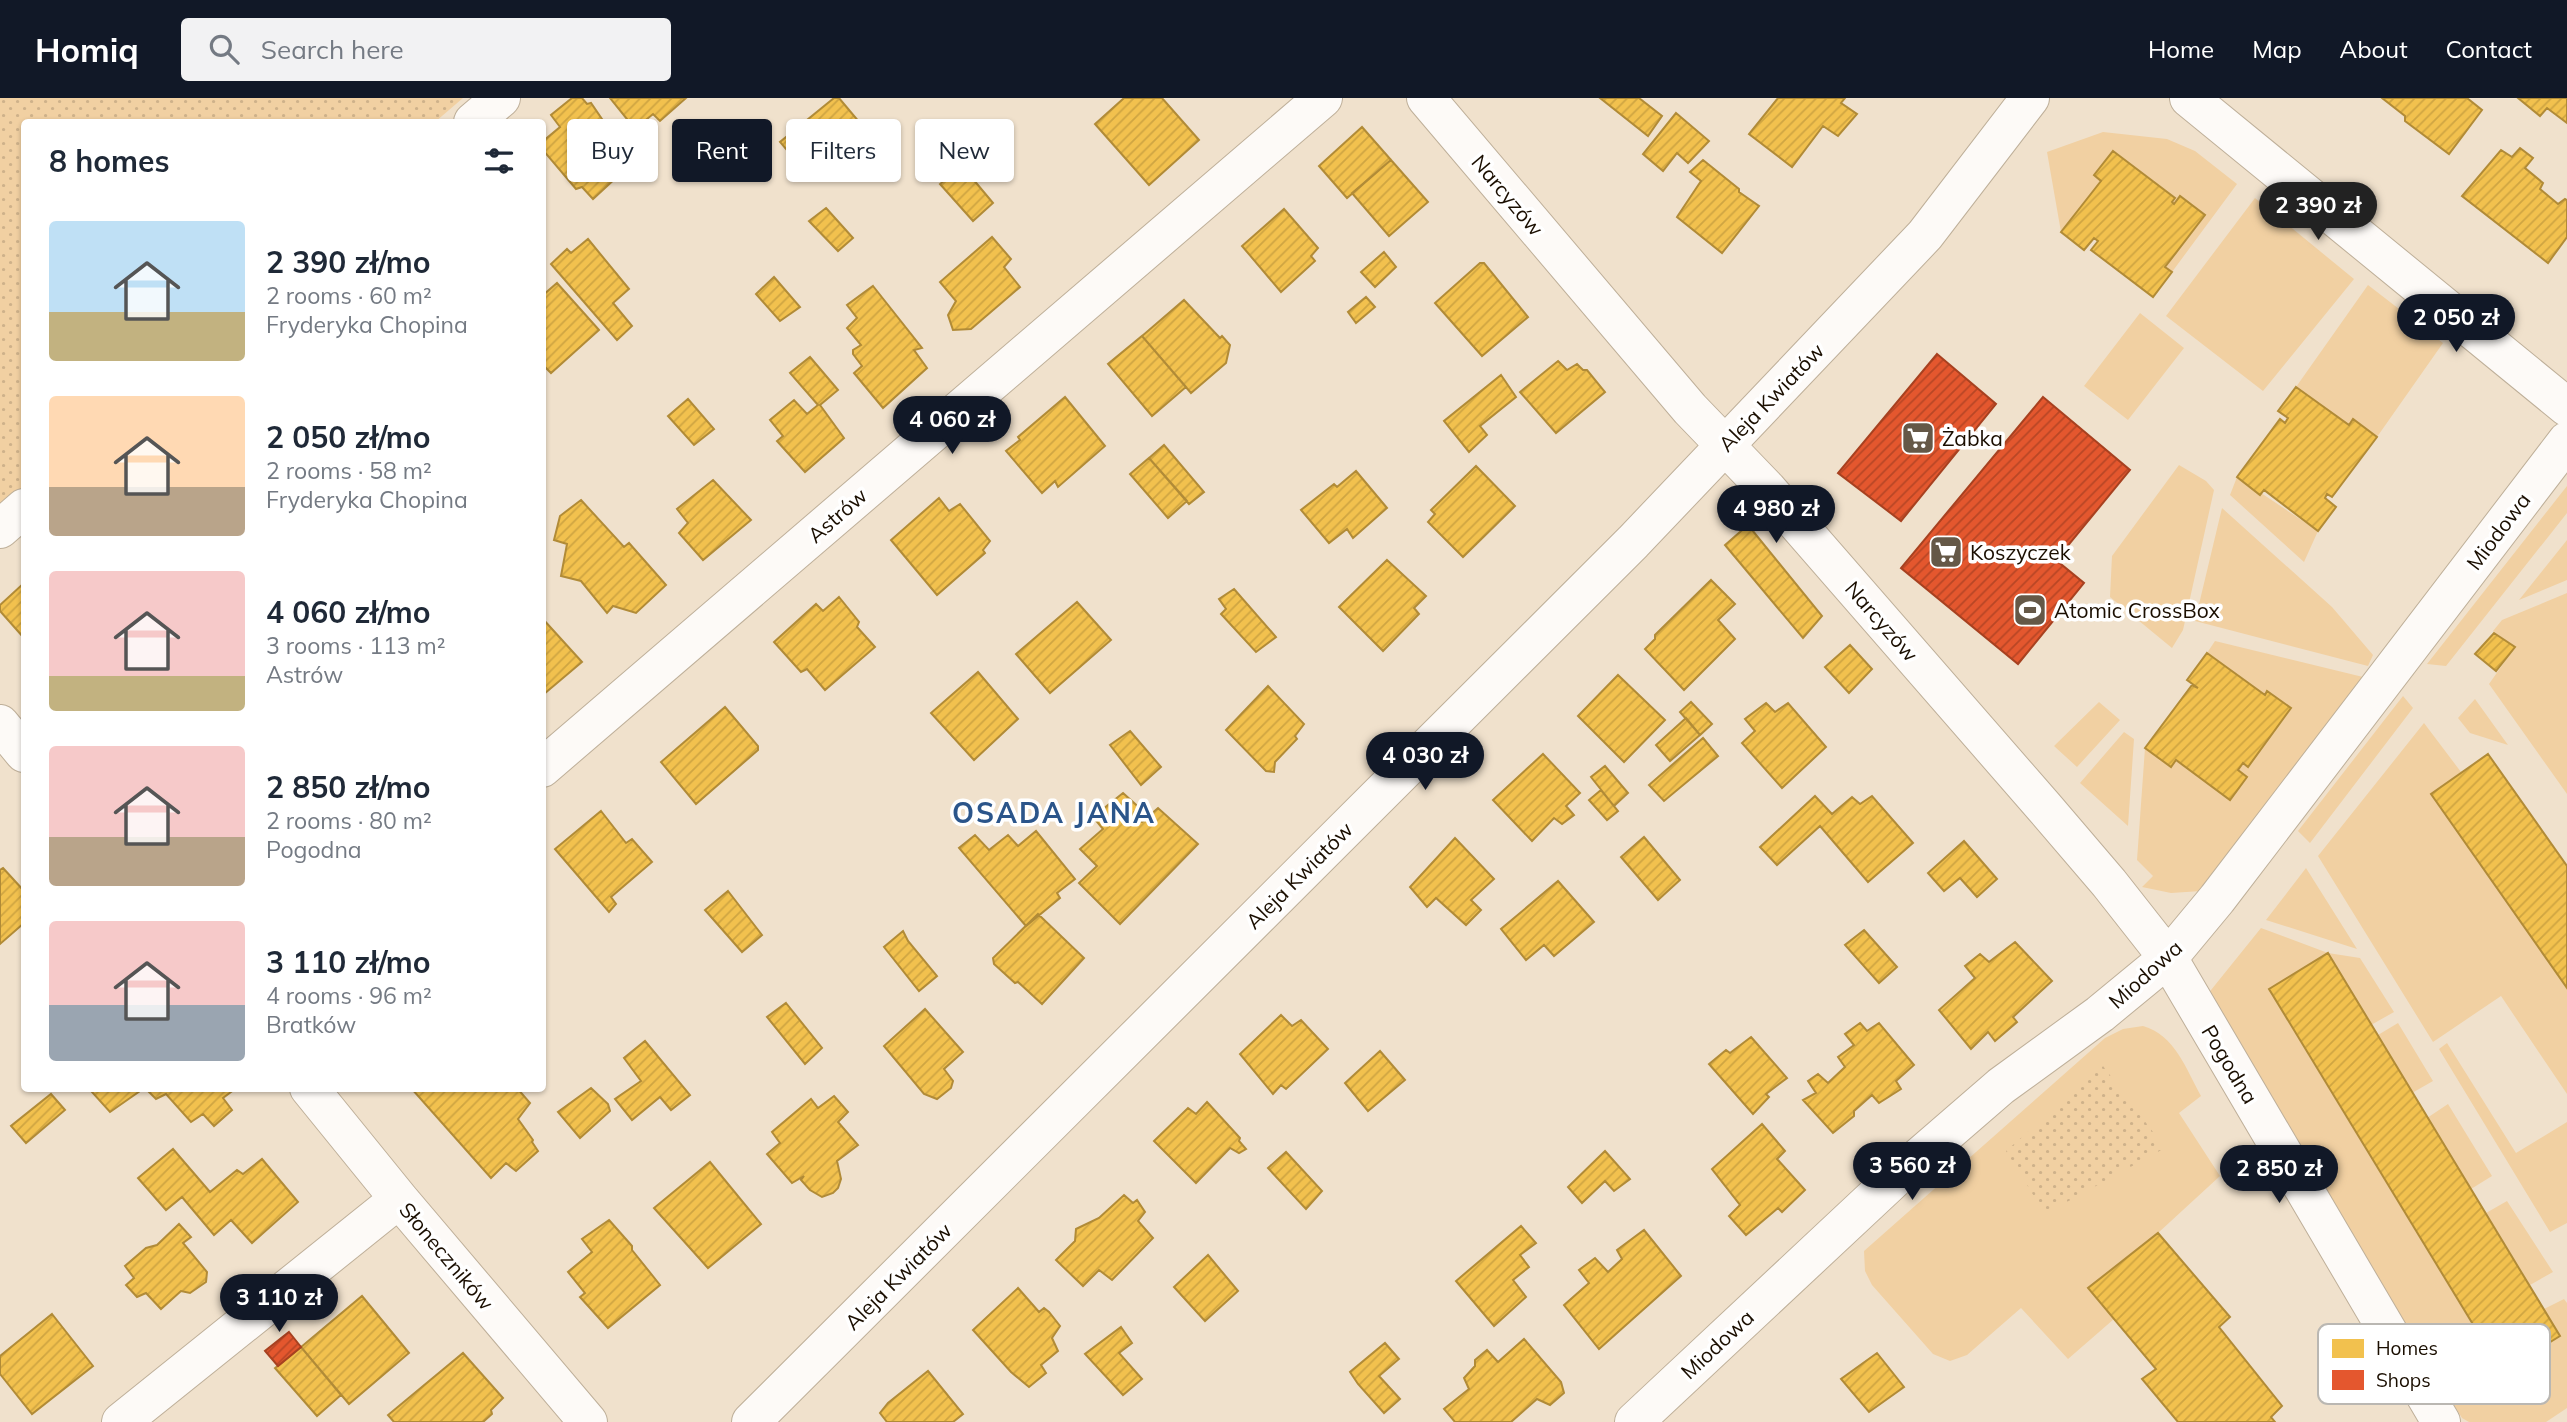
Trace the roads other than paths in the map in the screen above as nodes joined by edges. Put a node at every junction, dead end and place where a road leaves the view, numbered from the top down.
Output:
1 (501, 98) edge
2 (1323, 98) edge
3 (1426, 98) edge
4 (2030, 98) edge
5 (2189, 98) edge
6 (476, 119) edge
7 (2567, 407) edge
8 (2567, 441) edge
9 (1724, 447) junction
10 (21, 510) edge
11 (0, 528) edge
12 (0, 724) edge
13 (21, 749) edge
14 (546, 765) edge
15 (2168, 958) junction
16 (312, 1092) edge
17 (399, 1199) junction
18 (2383, 1324) edge
19 (2430, 1404) edge
20 (121, 1422) edge
21 (588, 1422) edge
22 (751, 1422) edge
23 (1634, 1422) edge
24 (2441, 1422) edge

1 - 6 street
2 - 14 street, Astrów
3 - 9 street, Narcyzów
4 - 9 street, Aleja Kwiatów
5 - 7 street
8 - 15 street, Miodowa
9 - 15 street, Narcyzów
9 - 22 street, Aleja Kwiatów
10 - 11 street
12 - 13 street
15 - 18 street, Pogodna
15 - 23 street, Miodowa
16 - 17 street, Słoneczników
17 - 20 street
17 - 21 street, Słoneczników
19 - 24 street, Pogodna

